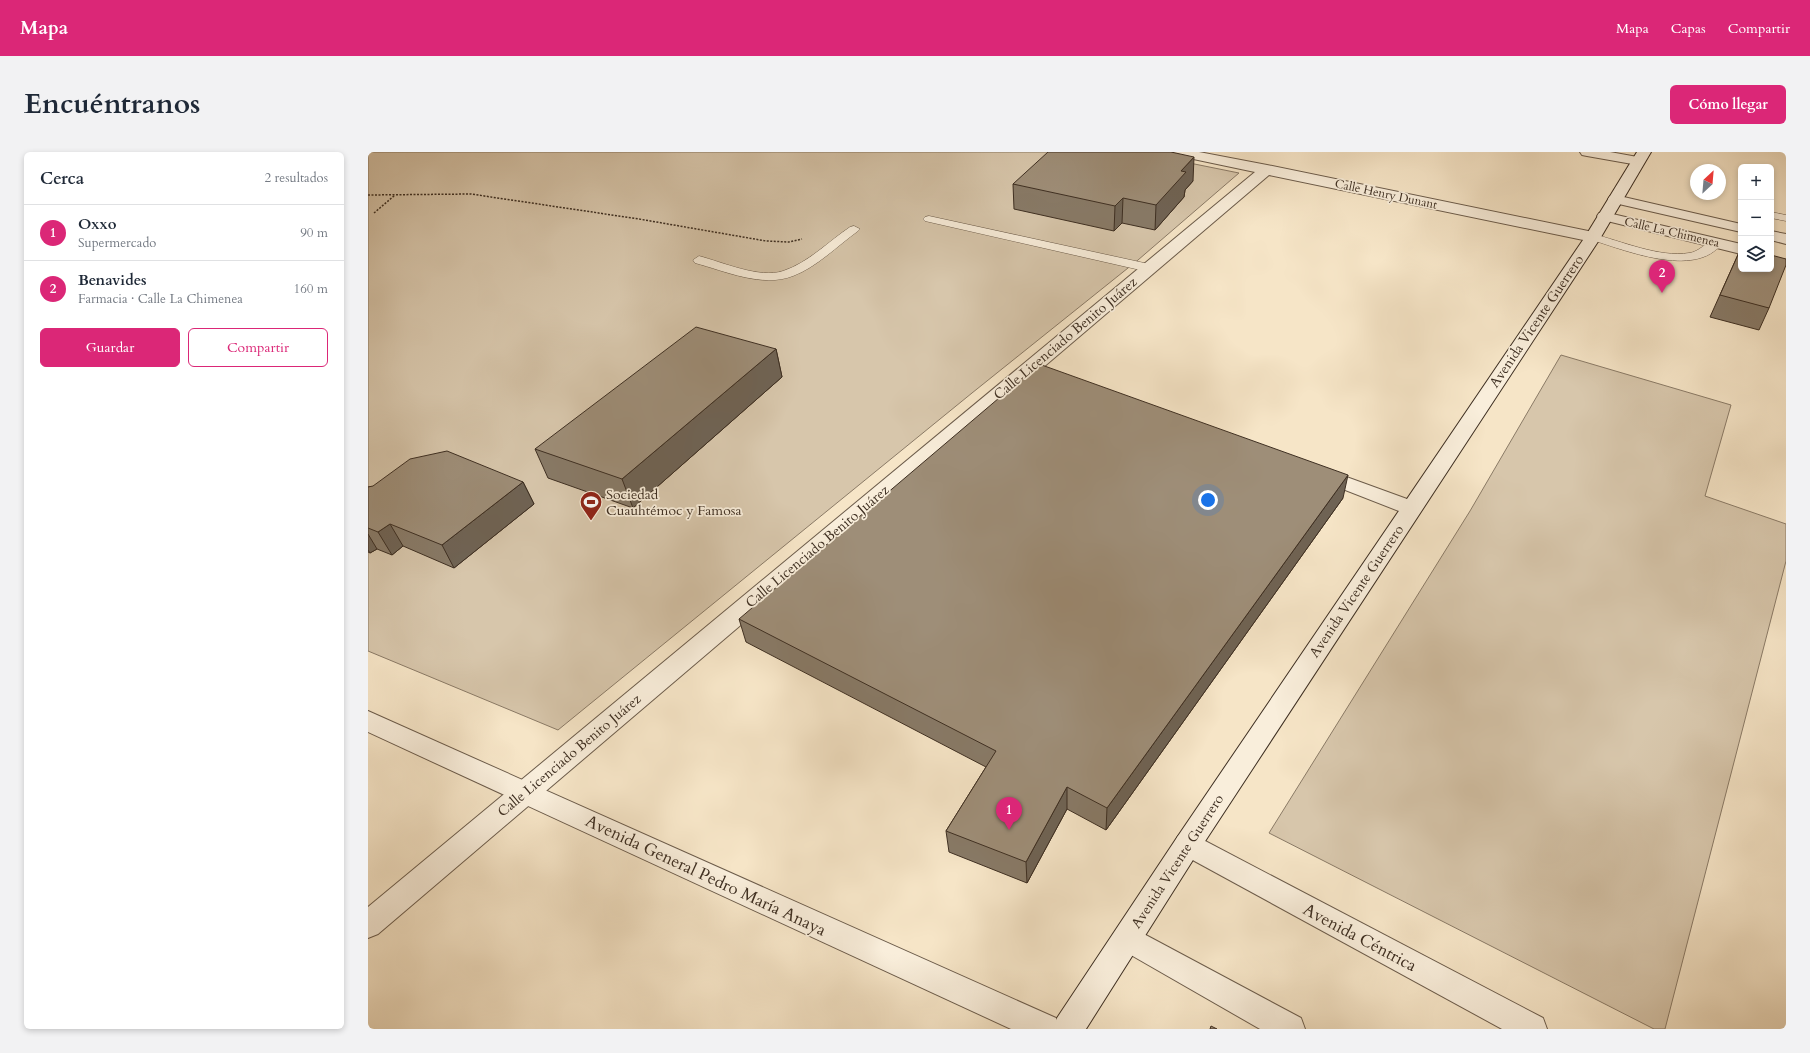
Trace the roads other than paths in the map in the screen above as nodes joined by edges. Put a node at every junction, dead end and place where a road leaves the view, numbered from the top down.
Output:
1 (1179, 152) edge
2 (1587, 152) edge
3 (1641, 156) edge
4 (1267, 169) junction
5 (1610, 208) junction
6 (1774, 215) edge
7 (1786, 218) edge
8 (929, 219) dead end
9 (1738, 228) edge
10 (854, 229) dead end
11 (1774, 236) edge
12 (1593, 237) junction
13 (1786, 239) edge
14 (1716, 243) junction
15 (1738, 248) edge
16 (699, 260) dead end
17 (1149, 268) junction
18 (1032, 366) junction
19 (1055, 374) edge
20 (1300, 466) edge
21 (1411, 508) junction
22 (368, 721) edge
23 (524, 792) junction
24 (1188, 844) junction
25 (368, 925) edge
26 (1127, 938) junction
27 (1045, 1029) edge
28 (1068, 1029) edge
29 (1290, 1029) edge
30 (1532, 1029) edge

1 - 4 street, Calle Henry Dunant
2 - 3 street
3 - 5 street, Avenida Vicente Guerrero
4 - 12 street, Calle Henry Dunant
4 - 17 street, Calle Licenciado Benito Juárez
5 - 9 street
5 - 12 street, Avenida Vicente Guerrero
5 - 14 street, Calle La Chimenea
6 - 7 lane
8 - 17 lane
10 - 16 lane
11 - 13 street
12 - 14 lane
12 - 21 street, Avenida Vicente Guerrero
14 - 15 street, Calle La Chimenea
17 - 18 street, Calle Licenciado Benito Juárez
18 - 19 street
18 - 23 street, Calle Licenciado Benito Juárez
20 - 21 street
21 - 24 street, Avenida Vicente Guerrero
22 - 23 street, Avenida General Pedro María Anaya
23 - 25 street, Calle Licenciado Benito Juárez
23 - 27 street, Avenida General Pedro María Anaya
24 - 26 street, Avenida Vicente Guerrero
24 - 30 street, Avenida Céntrica
26 - 28 street, Avenida Vicente Guerrero
26 - 29 street

